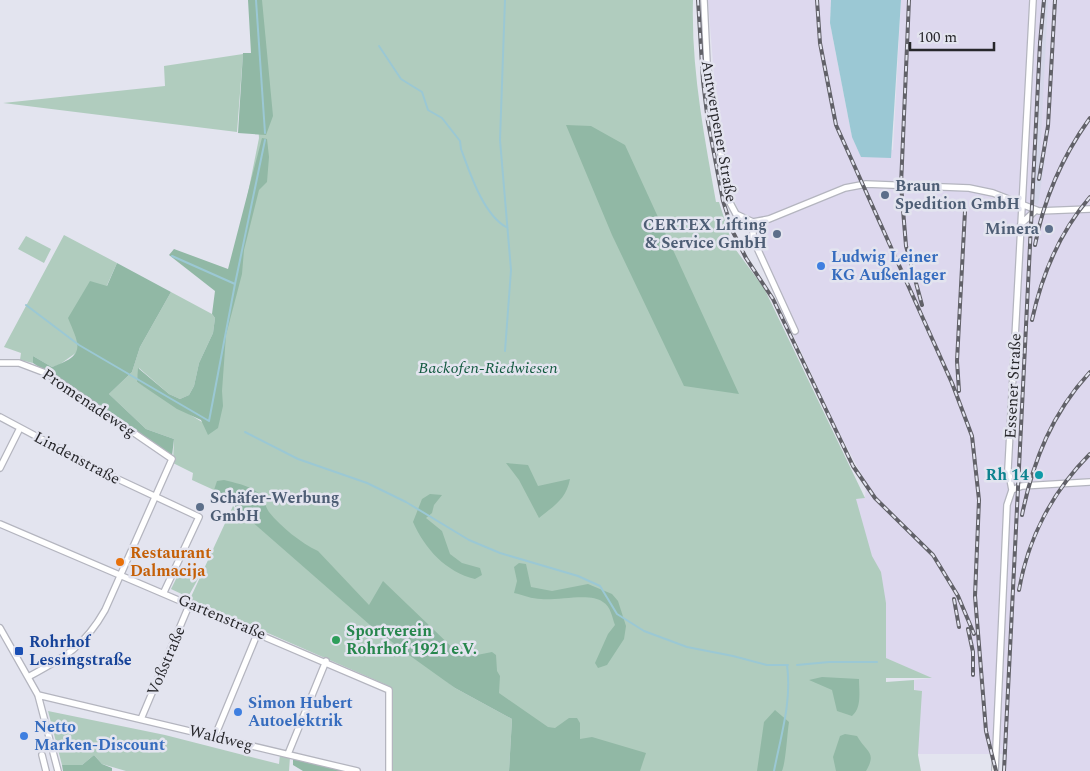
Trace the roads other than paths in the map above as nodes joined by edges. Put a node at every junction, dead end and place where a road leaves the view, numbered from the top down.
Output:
1 (704, 0) edge
2 (1033, 0) edge
3 (1022, 205) junction
4 (1090, 209) edge
5 (1036, 210) junction
6 (753, 222) junction
7 (1021, 224) junction
8 (795, 331) dead end
9 (0, 363) edge
10 (0, 417) edge
11 (20, 428) junction
12 (0, 468) edge
13 (1090, 482) edge
14 (1012, 490) junction
15 (155, 498) junction
16 (0, 524) edge
17 (120, 575) junction
18 (164, 592) junction
19 (190, 603) junction
20 (1, 631) edge
21 (258, 632) junction
22 (326, 661) junction
23 (28, 677) junction
24 (38, 695) junction
25 (141, 719) junction
26 (214, 736) junction
27 (288, 754) junction
28 (42, 755) dead end
29 (46, 771) edge
30 (58, 771) edge
31 (357, 771) edge
32 (389, 771) edge
33 (994, 771) edge

1 - 6 street, Antwerpener Straße
2 - 3 street, Essener Straße
3 - 5 street
3 - 6 street
3 - 7 street, Essener Straße
4 - 5 street
5 - 7 street
6 - 8 street
7 - 14 street, Essener Straße
9 - 15 street, Promenadeweg
10 - 11 street, Lindenstraße
11 - 12 street
11 - 15 street, Lindenstraße
13 - 14 street
14 - 33 street, Essener Straße
15 - 17 street
15 - 18 street, Lindenstraße
16 - 17 street, Gartenstraße
17 - 18 street, Gartenstraße
17 - 23 street
18 - 19 street, Gartenstraße
19 - 21 street, Gartenstraße
19 - 25 street, Voßstraße
20 - 23 street
21 - 22 street, Gartenstraße
21 - 26 street
22 - 27 street
22 - 32 street, Gartenstraße
23 - 24 street
24 - 25 street, Waldweg
24 - 30 street
25 - 26 street, Waldweg
26 - 27 street, Waldweg
27 - 31 street, Waldweg
28 - 29 street

